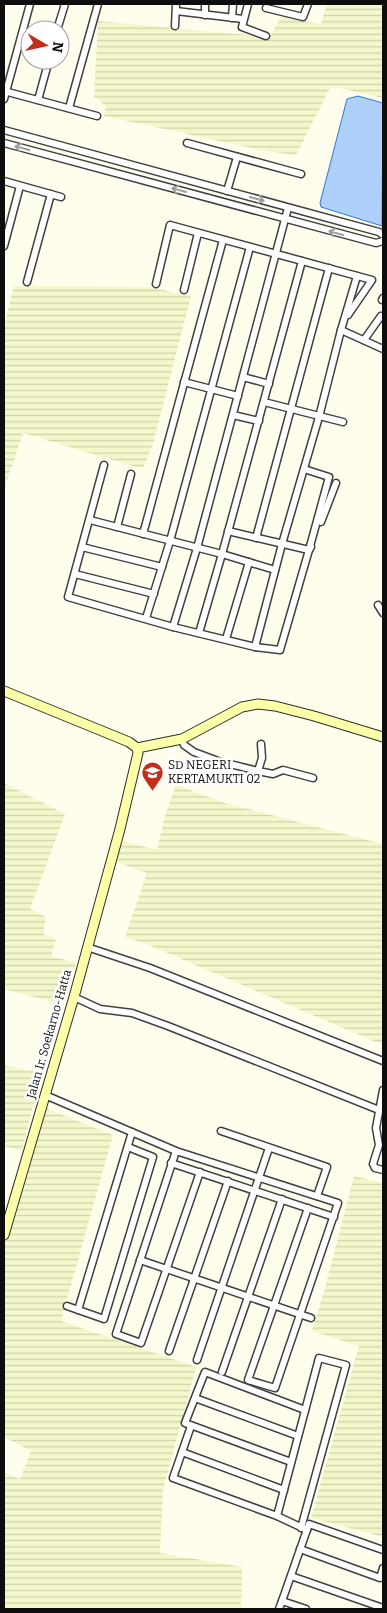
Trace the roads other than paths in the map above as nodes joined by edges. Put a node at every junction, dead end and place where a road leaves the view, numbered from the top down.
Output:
1 (30, 4) edge
2 (65, 4) edge
3 (98, 4) edge
4 (176, 4) edge
5 (205, 4) edge
6 (233, 4) edge
7 (248, 4) edge
8 (308, 4) edge
9 (277, 7) edge
10 (266, 8) dead end
11 (176, 11) junction
12 (205, 15) junction
13 (232, 18) junction
14 (243, 19) junction
15 (60, 20) edge
16 (175, 26) dead end
17 (266, 36) dead end
18 (46, 70) edge
19 (4, 94) edge
20 (38, 100) junction
21 (69, 108) junction
22 (97, 116) dead end
23 (4, 130) edge
24 (4, 142) edge
25 (187, 143) dead end
26 (237, 157) junction
27 (301, 174) dead end
28 (4, 182) edge
29 (20, 186) junction
30 (227, 191) junction
31 (51, 194) junction
32 (62, 197) dead end
33 (288, 208) junction
34 (285, 219) junction
35 (198, 233) junction
36 (383, 236) edge
37 (223, 240) junction
38 (383, 241) edge
39 (4, 246) edge
40 (250, 247) junction
41 (277, 254) junction
42 (302, 261) junction
43 (329, 268) junction
44 (357, 276) junction
45 (27, 282) dead end
46 (156, 284) dead end
47 (184, 290) dead end
48 (381, 316) dead end
49 (345, 319) junction
50 (341, 330) junction
51 (364, 340) junction
52 (383, 349) edge
53 (243, 377) junction
54 (184, 382) junction
55 (269, 384) junction
56 (211, 389) junction
57 (238, 396) junction
58 (264, 402) junction
59 (292, 410) junction
60 (233, 415) junction
61 (319, 416) junction
62 (258, 421) junction
63 (343, 422) dead end
64 (104, 465) dead end
65 (304, 469) junction
66 (132, 474) dead end
67 (336, 483) dead end
68 (90, 520) junction
69 (117, 527) junction
70 (228, 531) junction
71 (143, 534) junction
72 (256, 538) junction
73 (170, 541) junction
74 (282, 544) junction
75 (82, 547) junction
76 (197, 548) junction
77 (310, 550) junction
78 (222, 554) junction
79 (249, 562) junction
80 (162, 567) junction
81 (275, 570) junction
82 (75, 574) junction
83 (154, 594) junction
84 (378, 605) dead end
85 (383, 613) edge
86 (146, 618) junction
87 (173, 627) junction
88 (199, 633) junction
89 (226, 640) junction
90 (255, 647) junction
91 (4, 691) edge
92 (383, 736) edge
93 (182, 738) junction
94 (261, 744) dead end
95 (136, 748) junction
96 (258, 772) junction
97 (313, 778) dead end
98 (87, 947) junction
99 (74, 997) junction
100 (383, 1061) edge
101 (383, 1090) edge
102 (45, 1095) junction
103 (382, 1102) edge
104 (379, 1110) junction
105 (132, 1132) junction
106 (221, 1132) dead end
107 (128, 1147) junction
108 (269, 1148) junction
109 (176, 1151) junction
110 (171, 1162) junction
111 (383, 1170) edge
112 (200, 1172) junction
113 (259, 1178) junction
114 (228, 1181) junction
115 (255, 1190) junction
116 (317, 1196) junction
117 (282, 1199) junction
118 (308, 1208) junction
119 (334, 1217) junction
120 (4, 1235) edge
121 (140, 1260) junction
122 (167, 1269) junction
123 (194, 1278) junction
124 (222, 1287) junction
125 (248, 1296) junction
126 (274, 1305) junction
127 (67, 1306) dead end
128 (78, 1310) junction
129 (300, 1314) junction
130 (312, 1318) dead end
131 (169, 1351) dead end
132 (197, 1360) dead end
133 (222, 1372) dead end
134 (195, 1398) junction
135 (305, 1410) junction
136 (191, 1426) junction
137 (298, 1436) junction
138 (182, 1452) junction
139 (291, 1462) junction
140 (284, 1490) junction
141 (277, 1516) junction
142 (304, 1529) junction
143 (300, 1549) junction
144 (383, 1550) edge
145 (383, 1568) edge
146 (291, 1576) junction
147 (282, 1601) junction
148 (383, 1608) edge
149 (279, 1609) edge
150 (306, 1609) edge

1 - 19 street
2 - 15 street
3 - 21 street
4 - 11 street
5 - 12 street
6 - 13 street
7 - 14 street
8 - 9 street
9 - 10 street
11 - 12 street
11 - 16 street
12 - 13 street
13 - 14 street
14 - 17 street
18 - 20 street
19 - 20 street
20 - 21 street
21 - 22 street
23 - 30 street
34 -> 24 street
25 - 26 street
26 - 27 street
26 - 30 street
28 - 29 street
29 - 31 street
29 - 39 street
30 -> 33 street
31 - 32 street
31 - 45 street
33 - 34 street
33 - 36 street
38 -> 34 street
34 - 41 street
35 - 37 street
35 - 46 street
35 - 47 street
37 - 40 street
37 - 54 street
40 - 41 street
40 - 56 street
41 - 42 street
41 - 53 street
42 - 43 street
42 - 55 street
43 - 44 street
43 - 59 street
44 - 49 street
44 - 49 street
48 - 51 street
49 - 50 street
50 - 51 street
50 - 61 street
51 - 52 street
53 - 55 street
53 - 57 street
54 - 56 street
54 - 71 street
55 - 58 street
56 - 57 street
56 - 73 street
57 - 60 street
58 - 59 street
58 - 62 street
59 - 61 street
59 - 72 street
60 - 62 street
60 - 76 street
61 - 63 street
61 - 65 street
62 - 70 street
64 - 68 street
65 - 74 street
65 - 77 street
66 - 69 street
67 - 77 street
68 - 69 street
68 - 75 street
69 - 71 street
70 - 72 street
70 - 78 street
71 - 73 street
72 - 74 street
73 - 76 street
73 - 80 street
74 - 77 street
74 - 81 street
75 - 80 street
75 - 82 street
76 - 78 street
76 - 87 street
77 - 90 street
78 - 79 street
78 - 88 street
79 - 81 street
79 - 89 street
80 - 83 street
81 - 90 street
82 - 83 street
82 - 86 street
83 - 86 street
84 - 85 street
86 - 87 street
87 - 88 street
88 - 89 street
89 - 90 street
91 - 95 main road
92 - 93 main road
93 - 95 main road
93 - 96 street
94 - 96 street
95 - 98 main road, Jalan Ir. Soekarno-Hatta
96 - 97 street
98 - 99 main road, Jalan Ir. Soekarno-Hatta
98 - 100 street
99 - 102 main road, Jalan Ir. Soekarno-Hatta
99 - 104 street
101 - 103 street
102 - 105 street
102 - 120 main road, Jalan Ir. Soekarno-Hatta
103 - 104 street
104 - 111 street
105 - 107 street
105 - 109 street
106 - 108 street
107 - 128 street
107 - 128 street
108 - 113 street
108 - 116 street
109 - 110 street
109 - 113 street
110 - 112 street
110 - 121 street
112 - 114 street
112 - 122 street
113 - 115 street
113 - 116 street
114 - 115 street
114 - 123 street
115 - 117 street
115 - 124 street
116 - 119 street
117 - 118 street
117 - 125 street
118 - 119 street
118 - 126 street
119 - 129 street
121 - 122 street
121 - 122 street
122 - 123 street
123 - 124 street
123 - 131 street
124 - 125 street
124 - 132 street
125 - 126 street
125 - 133 street
126 - 129 street
126 - 129 street
127 - 128 street
129 - 130 street
134 - 135 street
134 - 136 street
134 - 137 street
135 - 137 street
135 - 142 street
136 - 138 street
136 - 139 street
137 - 139 street
138 - 140 street
138 - 141 street
139 - 140 street
140 - 141 street
141 - 142 street
142 - 143 street
142 - 144 street
143 - 145 street
143 - 146 street
146 - 147 street
146 - 148 street
147 - 149 street
147 - 150 street

